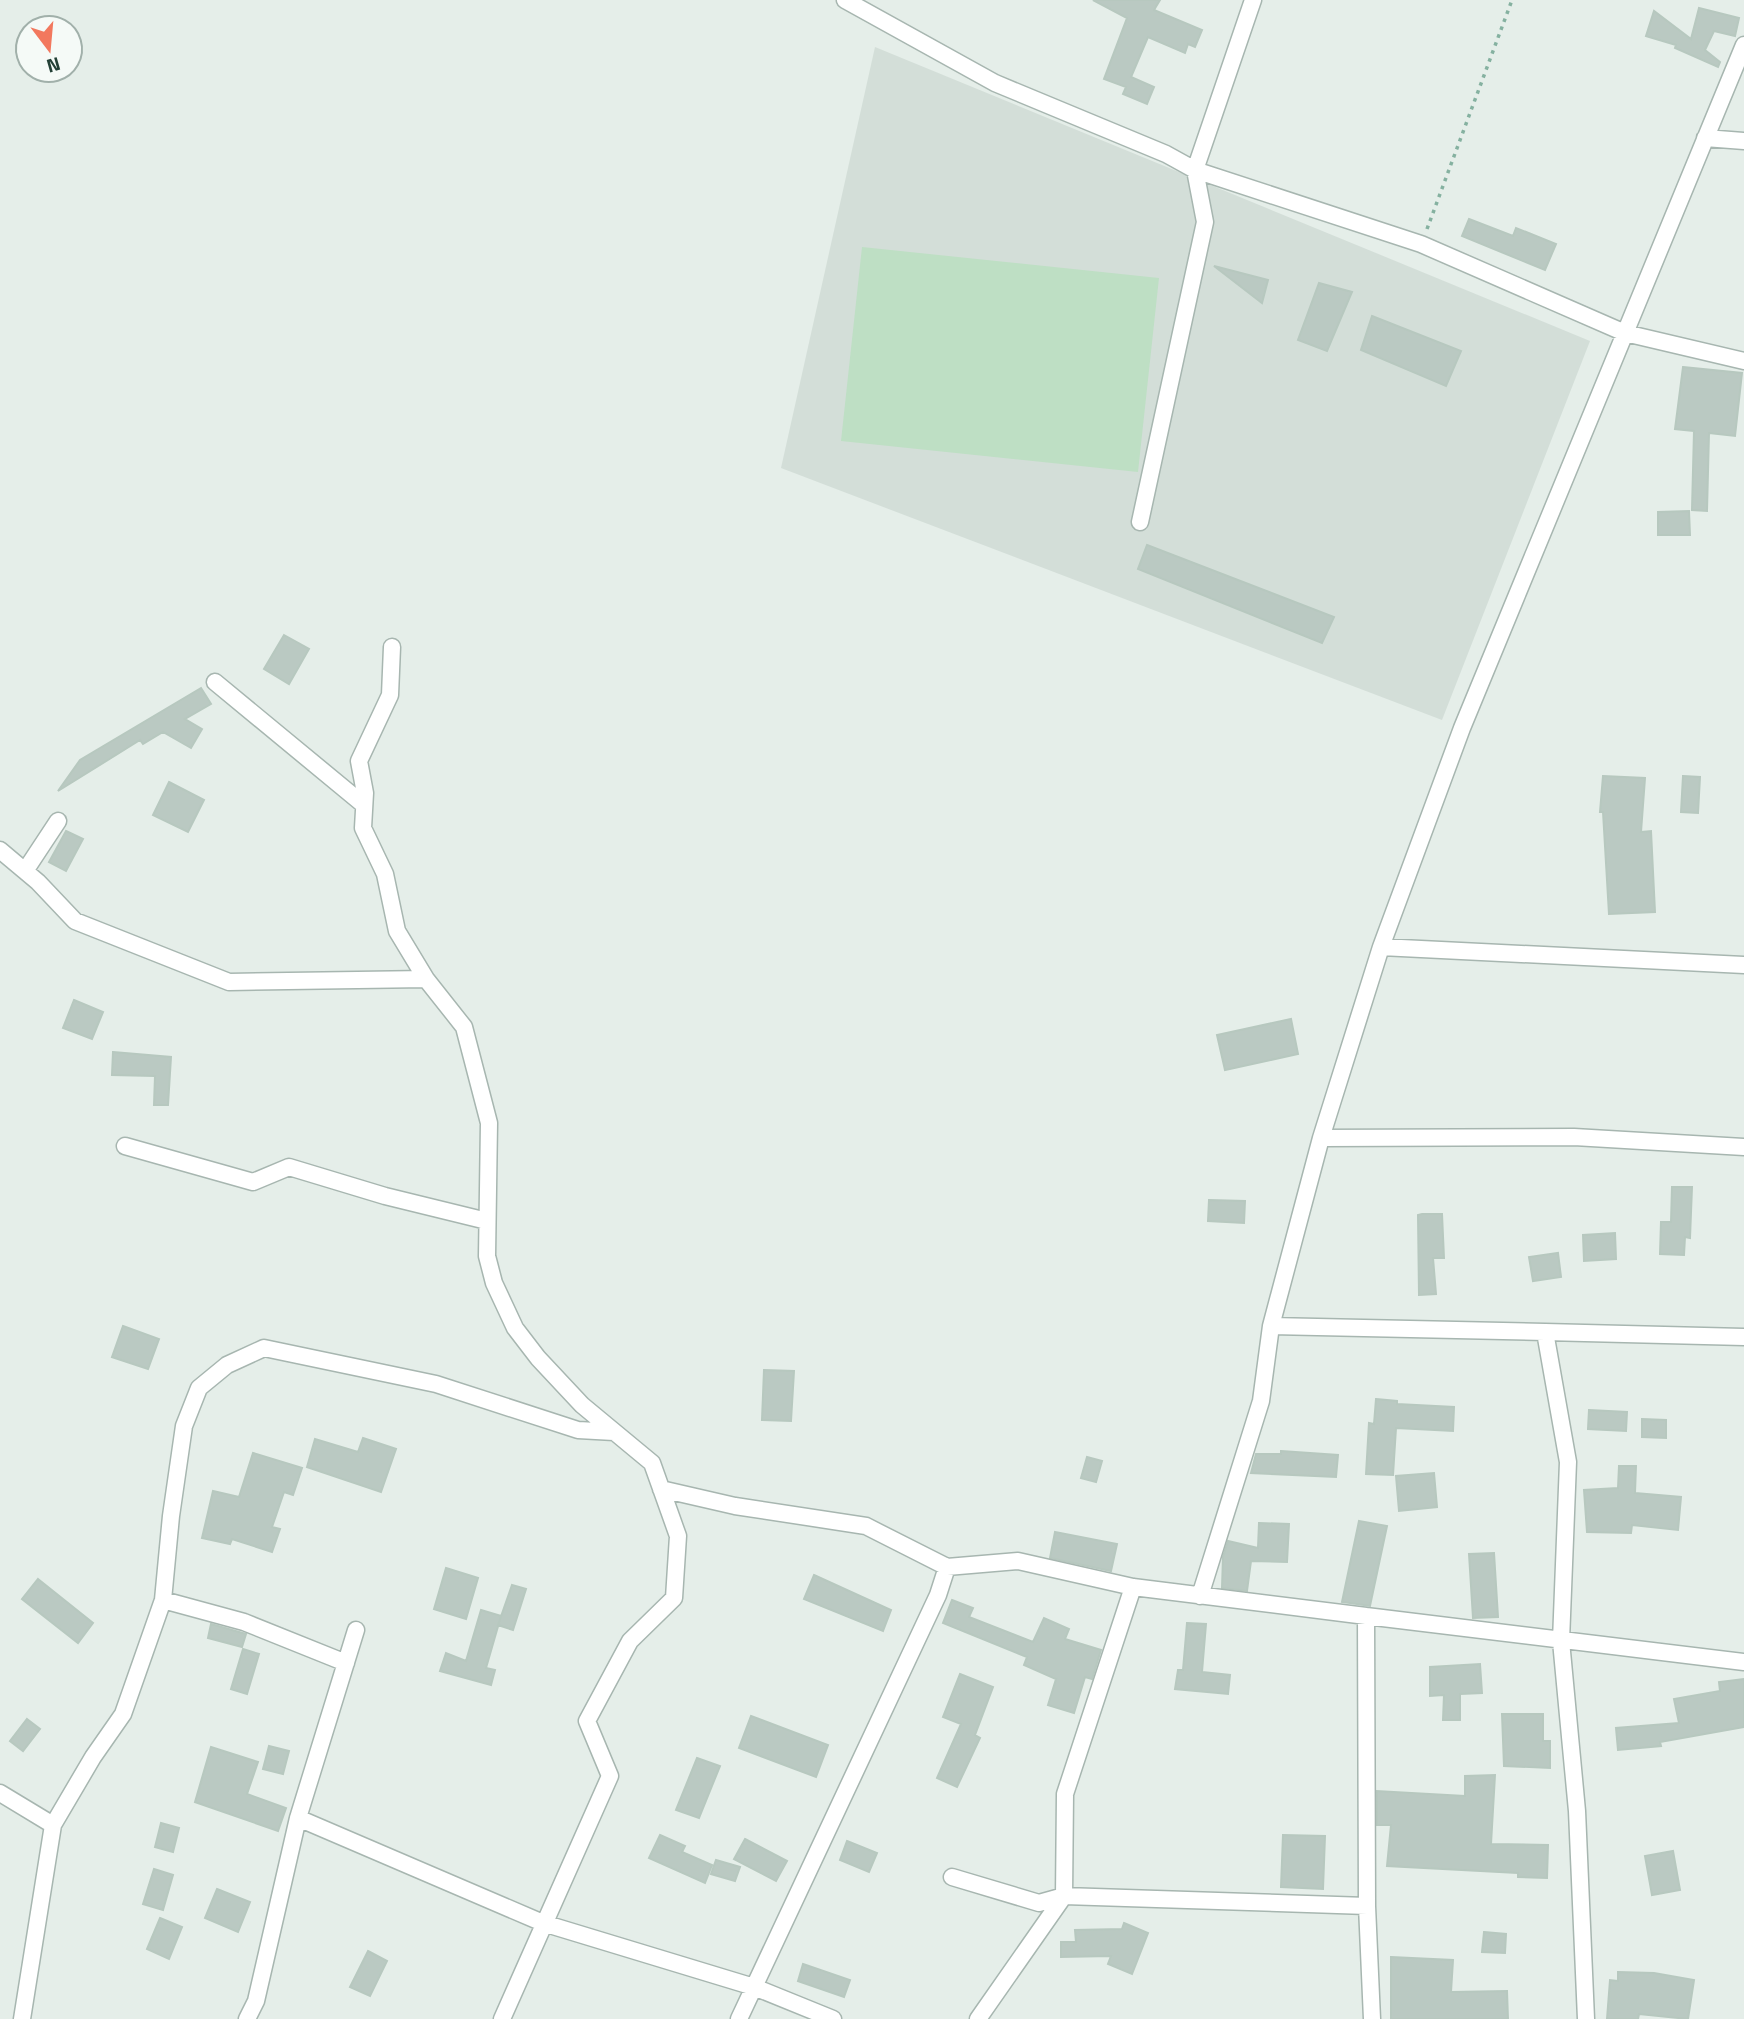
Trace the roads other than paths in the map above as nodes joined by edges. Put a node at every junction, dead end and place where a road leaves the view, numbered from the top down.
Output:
1 (845, 0) edge
2 (1253, 0) edge
3 (1744, 45) edge
4 (1705, 138) junction
5 (1744, 141) edge
6 (1195, 170) junction
7 (1625, 332) junction
8 (1744, 361) edge
9 (1140, 522) dead end
10 (391, 647) dead end
11 (215, 682) dead end
12 (364, 805) junction
13 (58, 821) dead end
14 (0, 850) edge
15 (25, 871) junction
16 (1381, 947) junction
17 (1744, 965) edge
18 (426, 979) junction
19 (1321, 1138) junction
20 (125, 1146) dead end
21 (1744, 1147) edge
22 (487, 1221) junction
23 (1271, 1326) junction
24 (1545, 1332) junction
25 (1744, 1338) edge
26 (614, 1432) junction
27 (661, 1489) junction
28 (947, 1567) junction
29 (1133, 1587) junction
30 (1200, 1597) junction
31 (163, 1600) junction
32 (1366, 1616) junction
33 (356, 1630) dead end
34 (1561, 1641) junction
35 (346, 1662) junction
36 (1744, 1662) edge
37 (0, 1793) edge
38 (298, 1818) junction
39 (53, 1825) junction
40 (952, 1877) dead end
41 (1064, 1896) junction
42 (1367, 1906) junction
43 (543, 1923) junction
44 (754, 1987) junction
45 (22, 2019) edge
46 (247, 2019) edge
47 (502, 2019) edge
48 (739, 2019) edge
49 (833, 2019) edge
50 (978, 2019) edge
51 (1372, 2019) edge
52 (1586, 2019) edge

1 - 6 street
2 - 6 street
3 - 4 street
4 - 5 street
4 - 7 street
6 - 7 street
6 - 9 street
7 - 8 street
7 - 16 street
10 - 12 street
11 - 12 street
12 - 18 street
13 - 15 street
14 - 15 street
15 - 18 street
16 - 17 street
16 - 19 street
18 - 22 street
19 - 21 street
19 - 23 street
20 - 22 street
22 - 26 street
23 - 24 street
23 - 30 street
24 - 25 street
24 - 34 street
26 - 27 street
26 - 31 street
27 - 28 street
27 - 43 street
28 - 29 street
28 - 44 street
29 - 30 street
29 - 41 street
30 - 32 street
31 - 35 street
31 - 39 street
32 - 34 street
32 - 42 street
33 - 35 street
34 - 36 street
34 - 52 street
35 - 38 street
37 - 39 street
38 - 43 street
38 - 46 street
39 - 45 street
40 - 41 street
41 - 42 street
41 - 50 street
42 - 51 street
43 - 44 street
43 - 47 street
44 - 48 street
44 - 49 street

